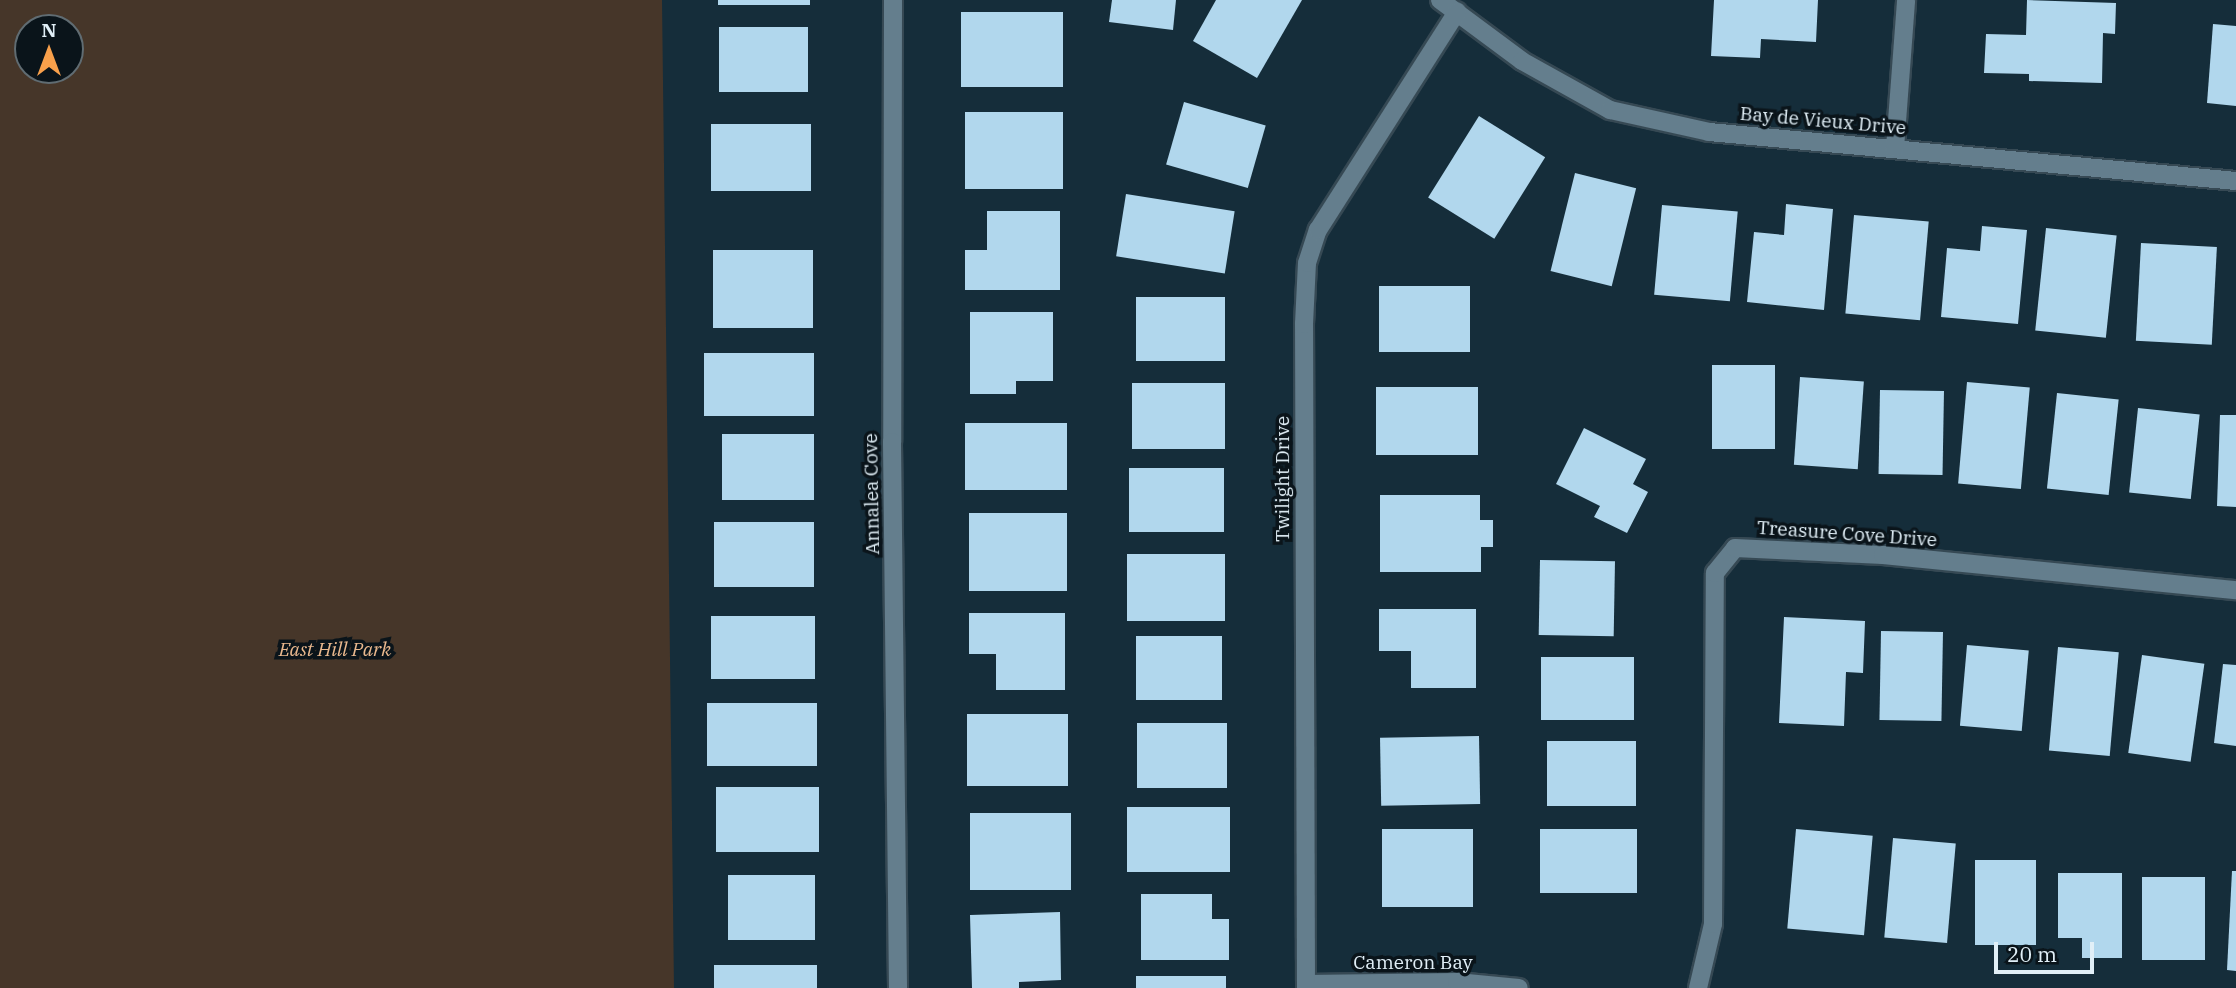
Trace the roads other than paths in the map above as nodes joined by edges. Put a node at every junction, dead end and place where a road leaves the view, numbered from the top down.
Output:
1 (893, 0) edge
2 (1440, 0) edge
3 (1906, 0) edge
4 (1457, 12) junction
5 (1895, 148) junction
6 (2236, 181) edge
7 (2236, 590) edge
8 (1306, 986) edge
9 (898, 988) edge
10 (1519, 988) edge
11 (1698, 988) edge

1 - 9 street, Annalea Cove
2 - 4 street, Bay de Vieux Drive
3 - 5 street
4 - 5 street, Bay de Vieux Drive
4 - 8 street, Twilight Drive
5 - 6 street, Bay de Vieux Drive
7 - 11 street, Treasure Cove Drive
8 - 10 street, Cameron Bay

